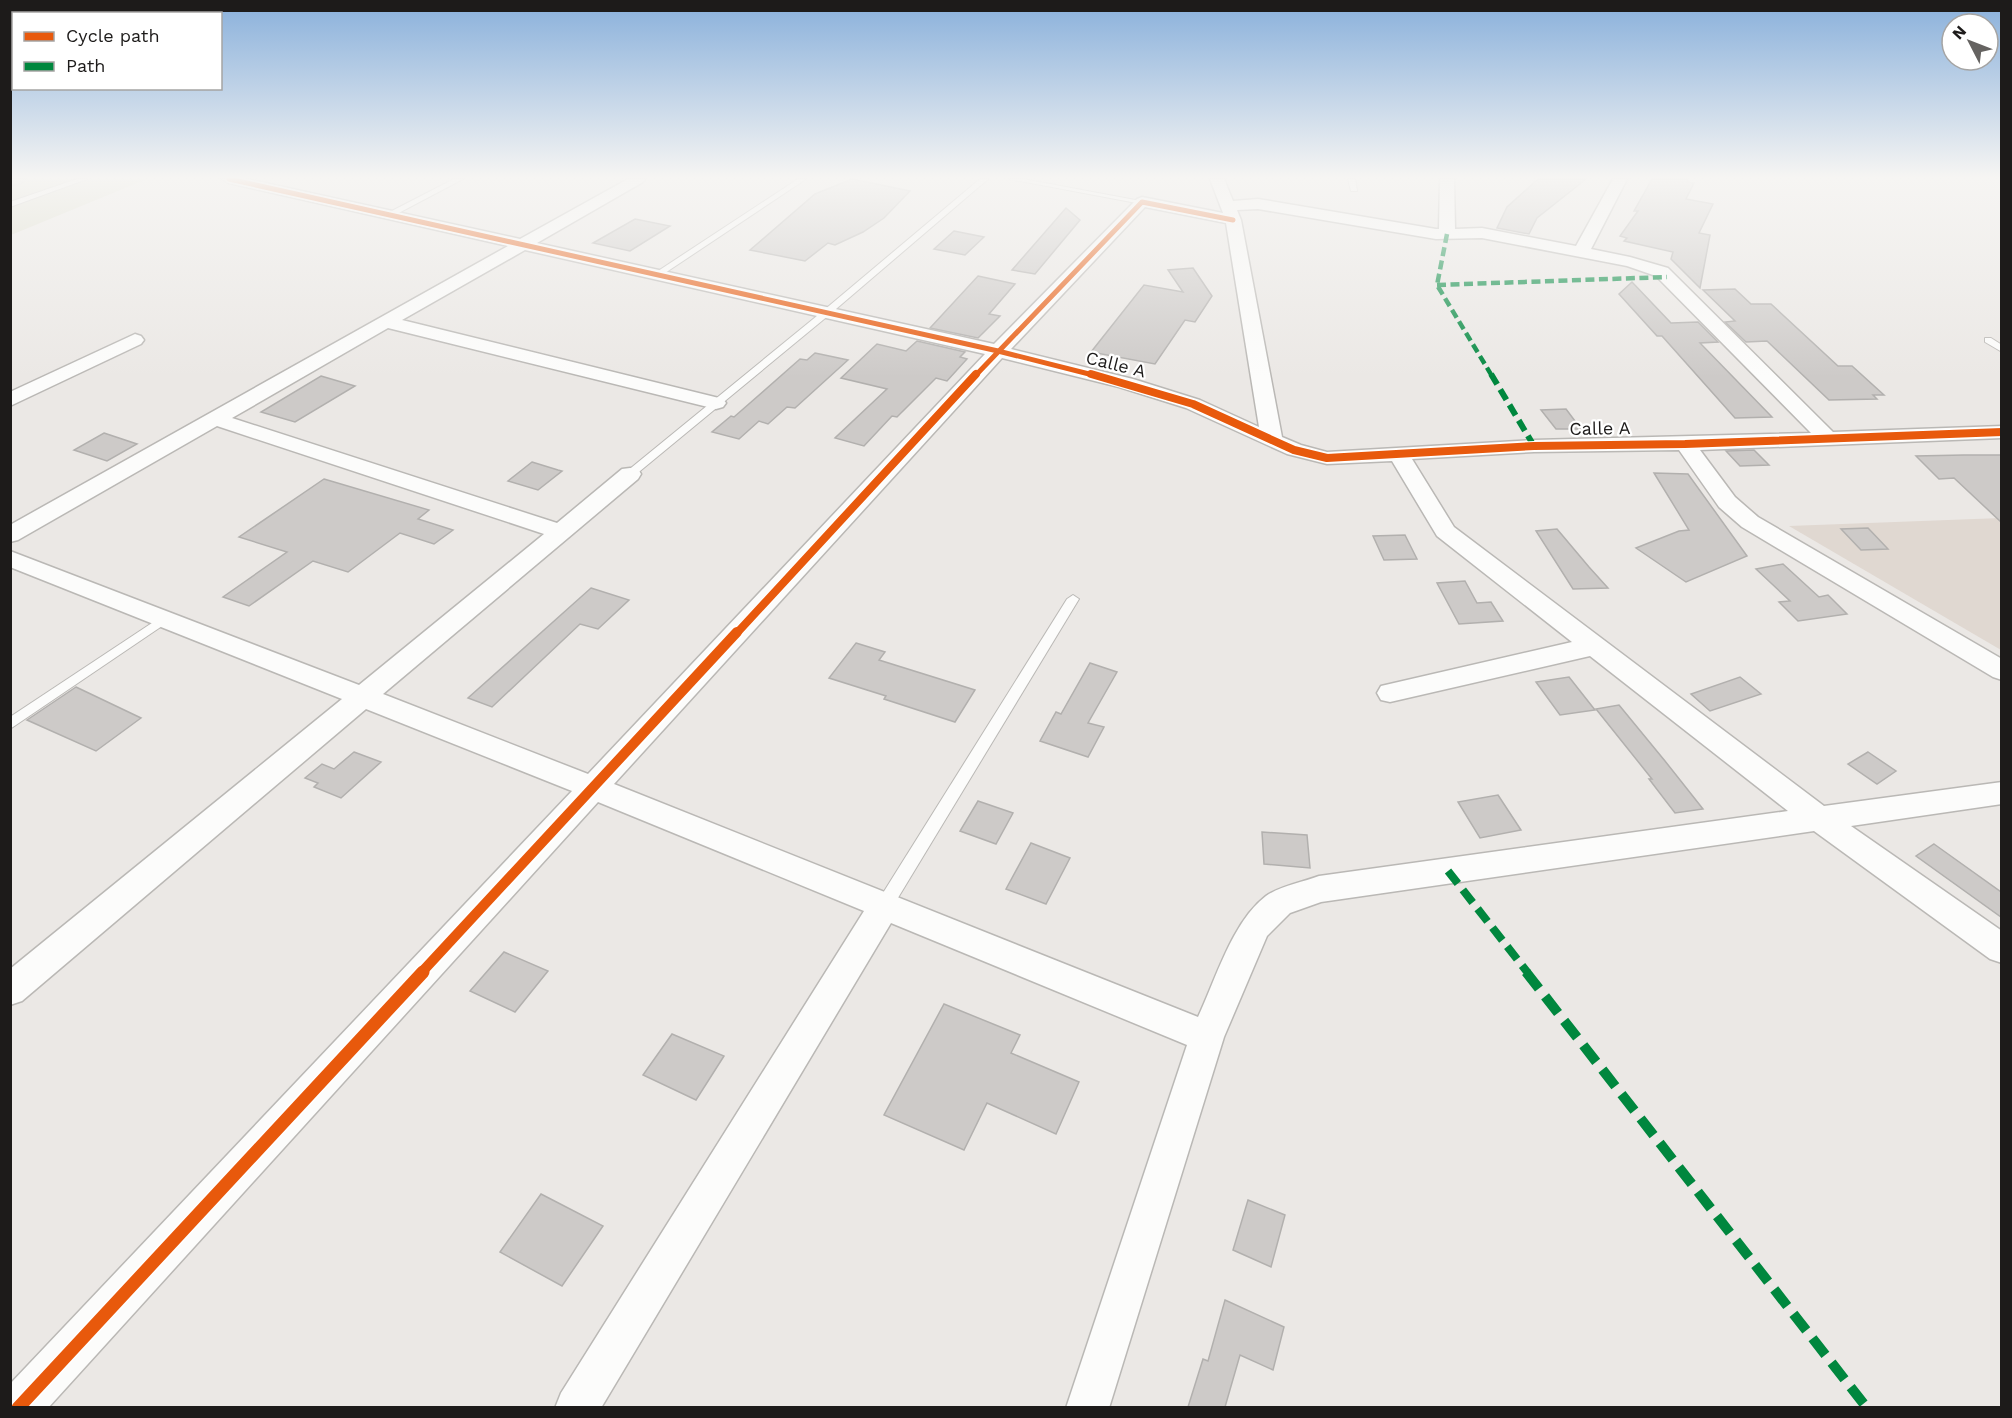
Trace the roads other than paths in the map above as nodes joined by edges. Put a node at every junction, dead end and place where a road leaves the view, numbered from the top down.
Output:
1 (521, 245) joint
2 (701, 245) edge
3 (906, 245) edge
4 (1100, 245) edge
5 (1237, 245) edge
6 (1543, 245) edge
7 (1585, 245) edge
8 (1581, 252) junction
9 (656, 275) junction
10 (826, 313) junction
11 (386, 322) junction
12 (135, 340) dead end
13 (1988, 340) dead end
14 (2001, 349) edge
15 (998, 351) junction
16 (10, 400) edge
17 (716, 403) junction
18 (215, 419) junction
19 (2001, 432) edge
20 (1827, 438) junction
21 (1272, 440) junction
22 (1684, 444) junction
23 (1398, 455) junction
24 (630, 474) joint
25 (561, 532) junction
26 (10, 535) edge
27 (10, 558) edge
28 (1073, 600) dead end
29 (164, 619) junction
30 (1594, 646) junction
31 (2001, 670) edge
32 (1390, 693) dead end
33 (363, 697) junction
34 (10, 724) edge
35 (592, 787) junction
36 (2001, 793) edge
37 (1819, 819) junction
38 (884, 906) junction
39 (2001, 949) edge
40 (10, 990) edge
41 (1207, 1037) junction
42 (18, 1407) edge
43 (576, 1407) edge
44 (1087, 1407) edge

1 - 9 street, Calle A
1 - 11 street
2 - 9 lane
3 - 10 lane
4 - 15 street
5 - 21 street
6 - 8 street
7 - 8 street
8 - 20 street
9 - 10 street, Calle A
10 - 15 street, Calle A
10 - 17 lane
11 - 17 street
11 - 18 street
12 - 16 street
13 - 14 lane
15 - 21 street, Calle A
15 - 35 street
17 - 24 lane
18 - 25 street
18 - 26 street
19 - 20 street, Calle A
20 - 22 street, Calle A
21 - 23 street, Calle A
22 - 23 street, Calle A
22 - 31 street
23 - 30 street
24 - 25 street
25 - 33 street
27 - 29 street
28 - 38 lane
29 - 33 street
29 - 34 lane
30 - 32 street
30 - 37 street
33 - 35 street
33 - 40 street
35 - 38 street
35 - 42 street
36 - 37 street
37 - 39 street
37 - 41 street
38 - 41 street
38 - 43 street
41 - 44 street

